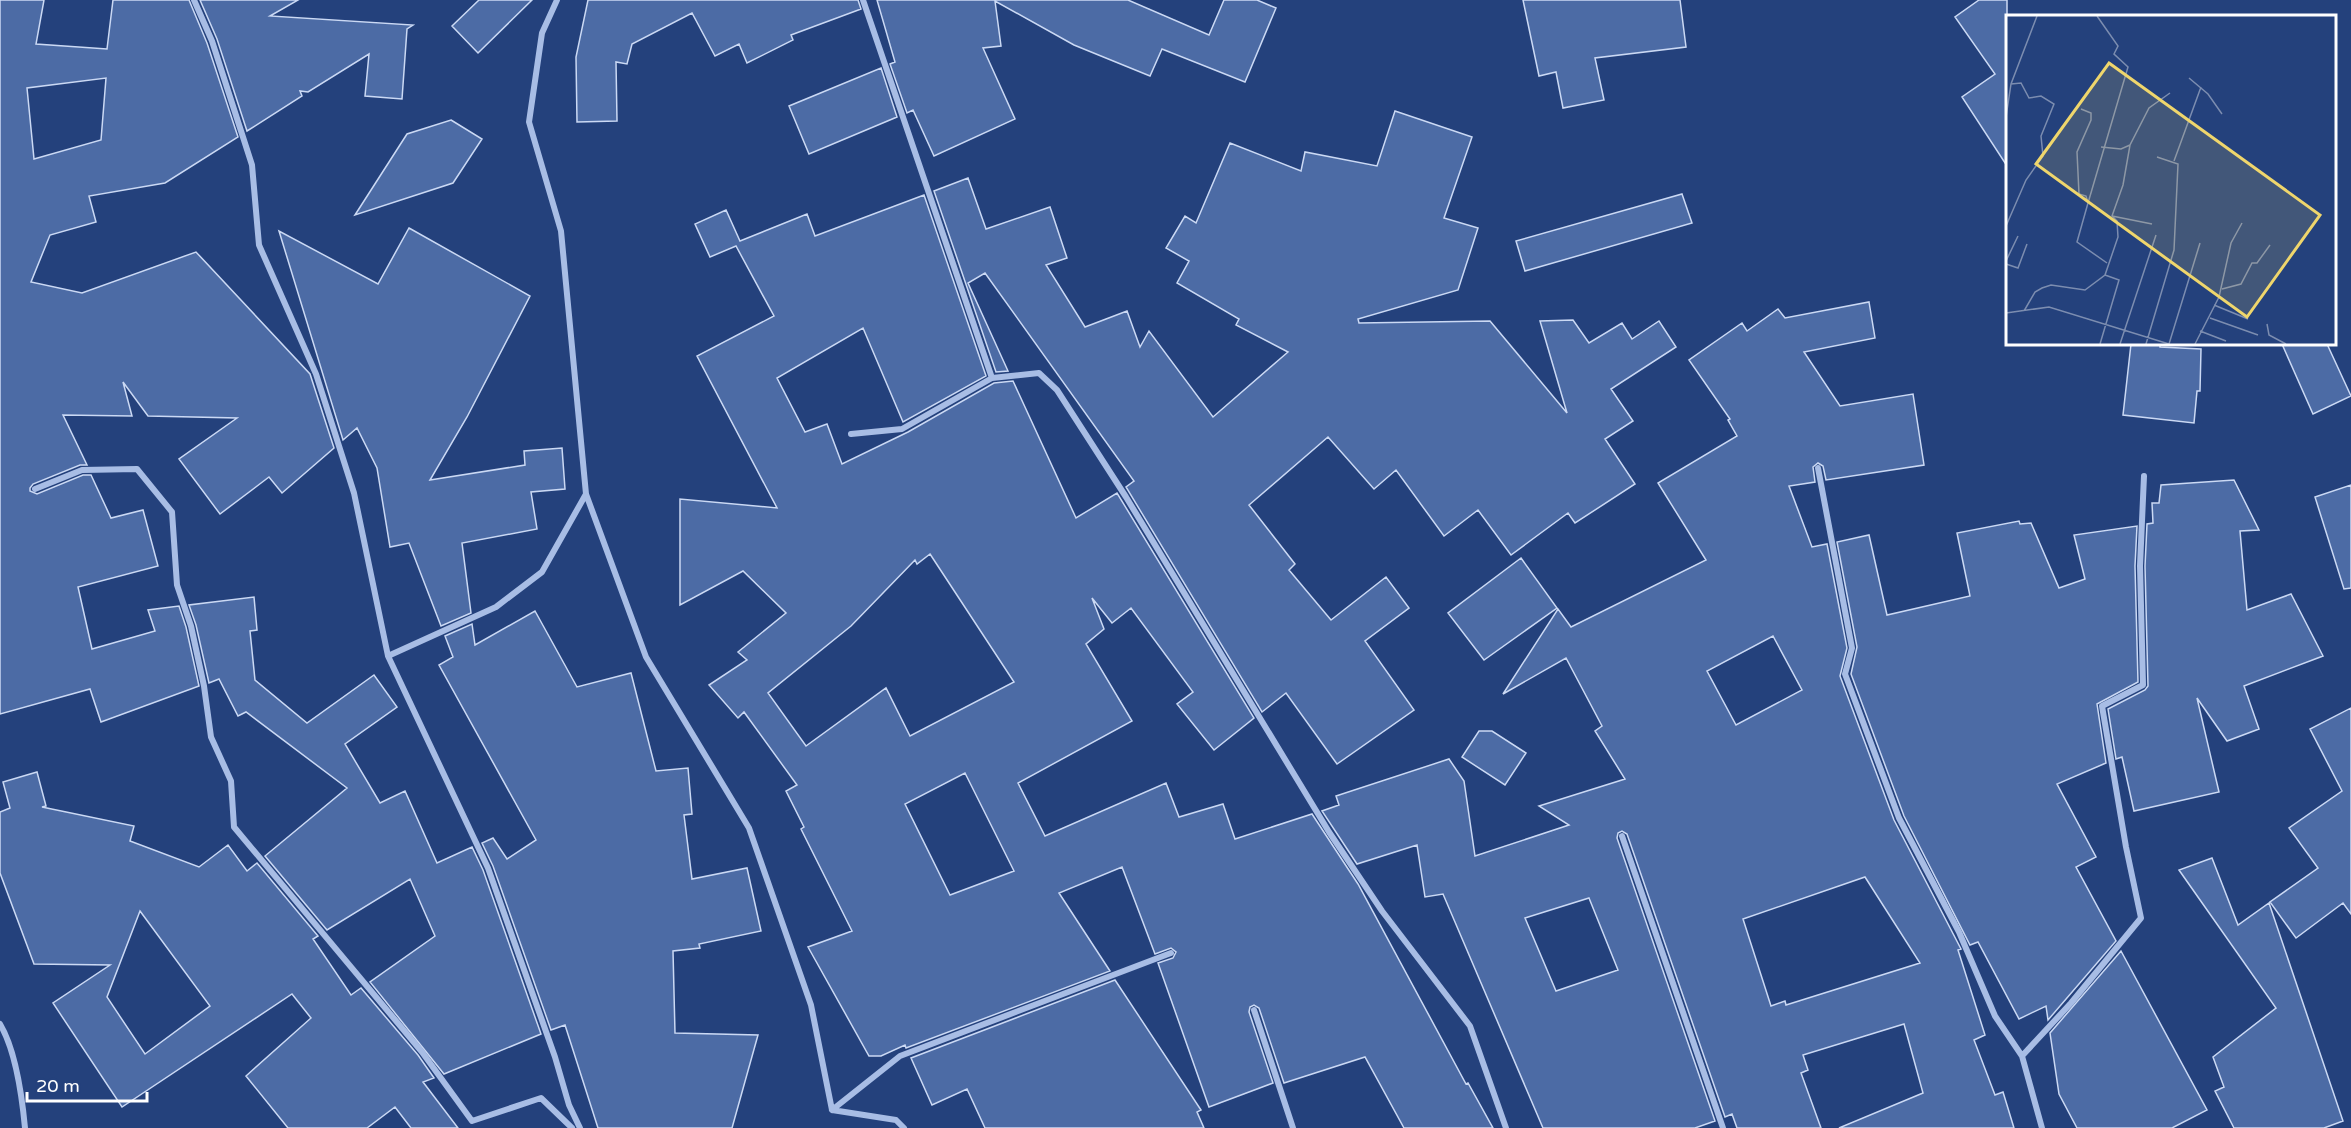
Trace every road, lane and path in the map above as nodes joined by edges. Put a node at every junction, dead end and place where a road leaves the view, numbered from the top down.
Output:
1 (194, 0) edge
2 (556, 0) edge
3 (863, 0) edge
4 (992, 378) junction
5 (851, 434) dead end
6 (1818, 468) dead end
7 (2144, 476) dead end
8 (35, 489) dead end
9 (586, 494) junction
10 (388, 656) junction
11 (1622, 836) dead end
12 (1171, 953) dead end
13 (1254, 1010) dead end
14 (0, 1024) edge
15 (2022, 1056) junction
16 (832, 1110) junction
17 (25, 1128) edge
18 (572, 1128) edge
19 (580, 1128) edge
20 (904, 1128) edge
21 (1293, 1128) edge
22 (1506, 1128) edge
23 (1723, 1128) edge
24 (2042, 1128) edge

1 - 10 street
2 - 9 street
3 - 4 street
4 - 5 street
4 - 22 street
6 - 15 street
7 - 15 street
8 - 18 street
9 - 10 street
9 - 16 street
10 - 19 street
11 - 23 street
12 - 16 street
13 - 21 street
14 - 17 street
15 - 24 street
16 - 20 street

